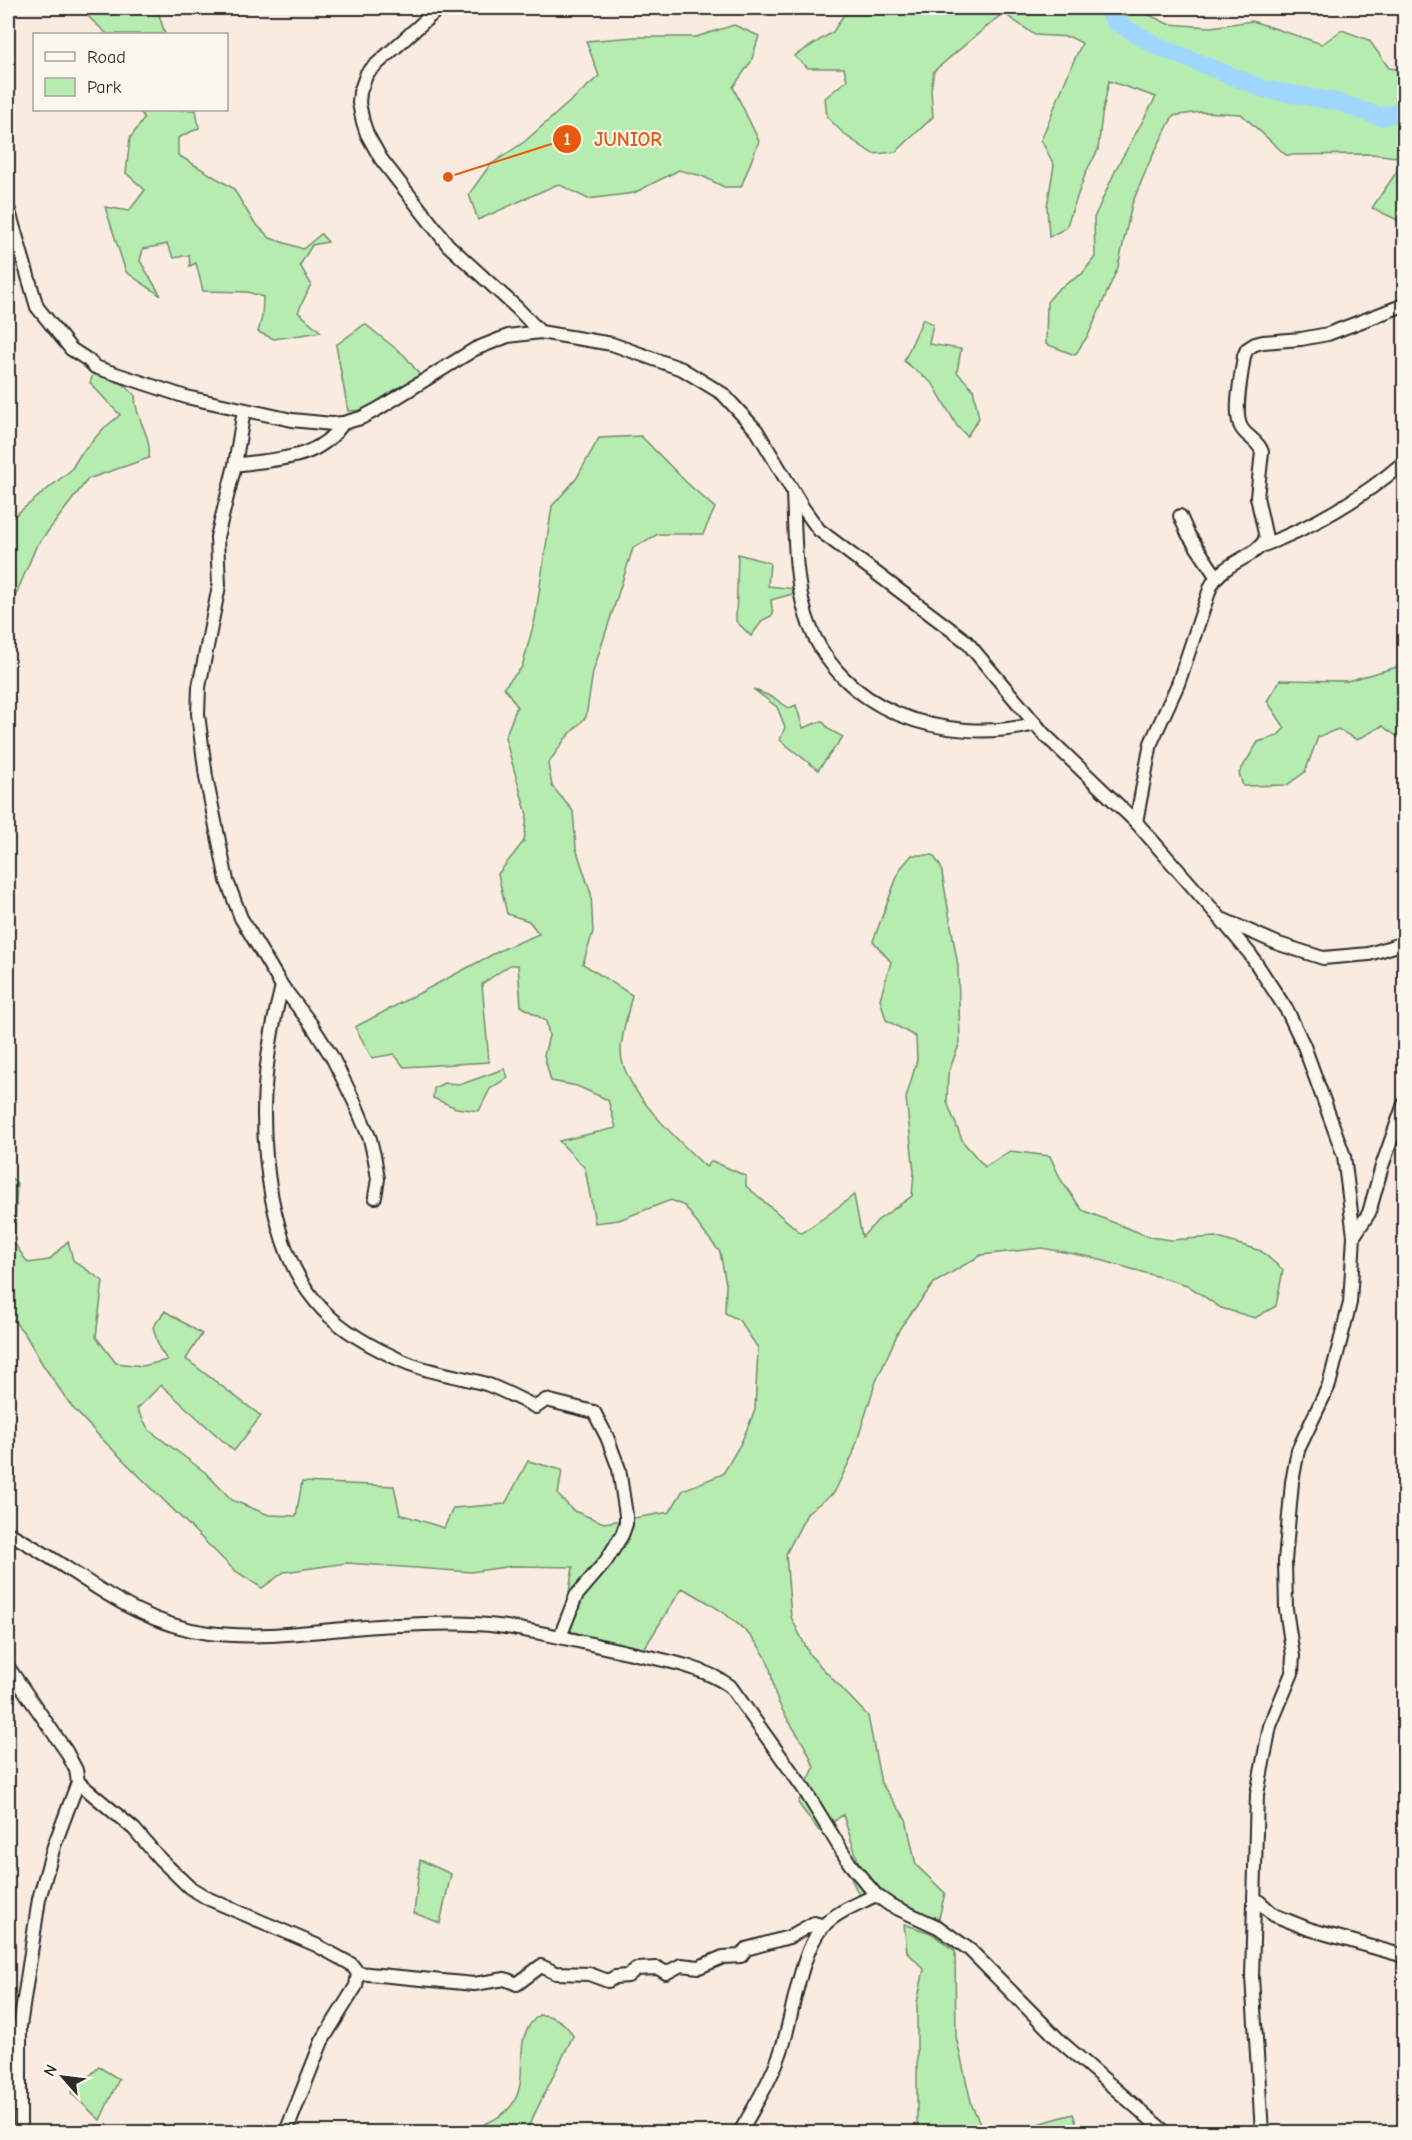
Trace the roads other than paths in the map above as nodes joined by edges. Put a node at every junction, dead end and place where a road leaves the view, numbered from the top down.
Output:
1 (439, 8) edge
2 (8, 208) edge
3 (1404, 304) edge
4 (540, 332) junction
5 (244, 410) junction
6 (343, 423) junction
7 (1404, 462) edge
8 (235, 465) junction
9 (793, 491) junction
10 (1180, 516) dead end
11 (1261, 546) junction
12 (1216, 576) junction
13 (1036, 724) junction
14 (1136, 822) junction
15 (1220, 918) junction
16 (1404, 944) edge
17 (282, 986) junction
18 (1404, 1104) edge
19 (375, 1197) dead end
20 (1354, 1236) junction
21 (8, 1533) edge
22 (560, 1637) junction
23 (8, 1667) edge
24 (78, 1782) junction
25 (876, 1895) junction
26 (1254, 1897) junction
27 (824, 1926) junction
28 (1404, 1956) edge
29 (358, 1973) junction
30 (20, 2133) edge
31 (286, 2133) edge
32 (740, 2133) edge
33 (1165, 2133) edge
34 (1262, 2133) edge

1 - 4 street
2 - 5 street
3 - 11 street
4 - 6 street
4 - 9 street
5 - 6 street
5 - 8 street
6 - 8 street
7 - 11 street
8 - 17 street
9 - 13 street
9 - 13 street
10 - 12 street
11 - 12 street
12 - 14 street
13 - 14 street
14 - 15 street
15 - 16 street
15 - 20 street
17 - 19 street
17 - 22 street
18 - 20 street
20 - 26 street
21 - 22 street
22 - 25 street
23 - 24 street
24 - 29 street
24 - 30 street
25 - 27 street
25 - 33 street
26 - 28 street
26 - 34 street
27 - 29 street
27 - 32 street
29 - 31 street

